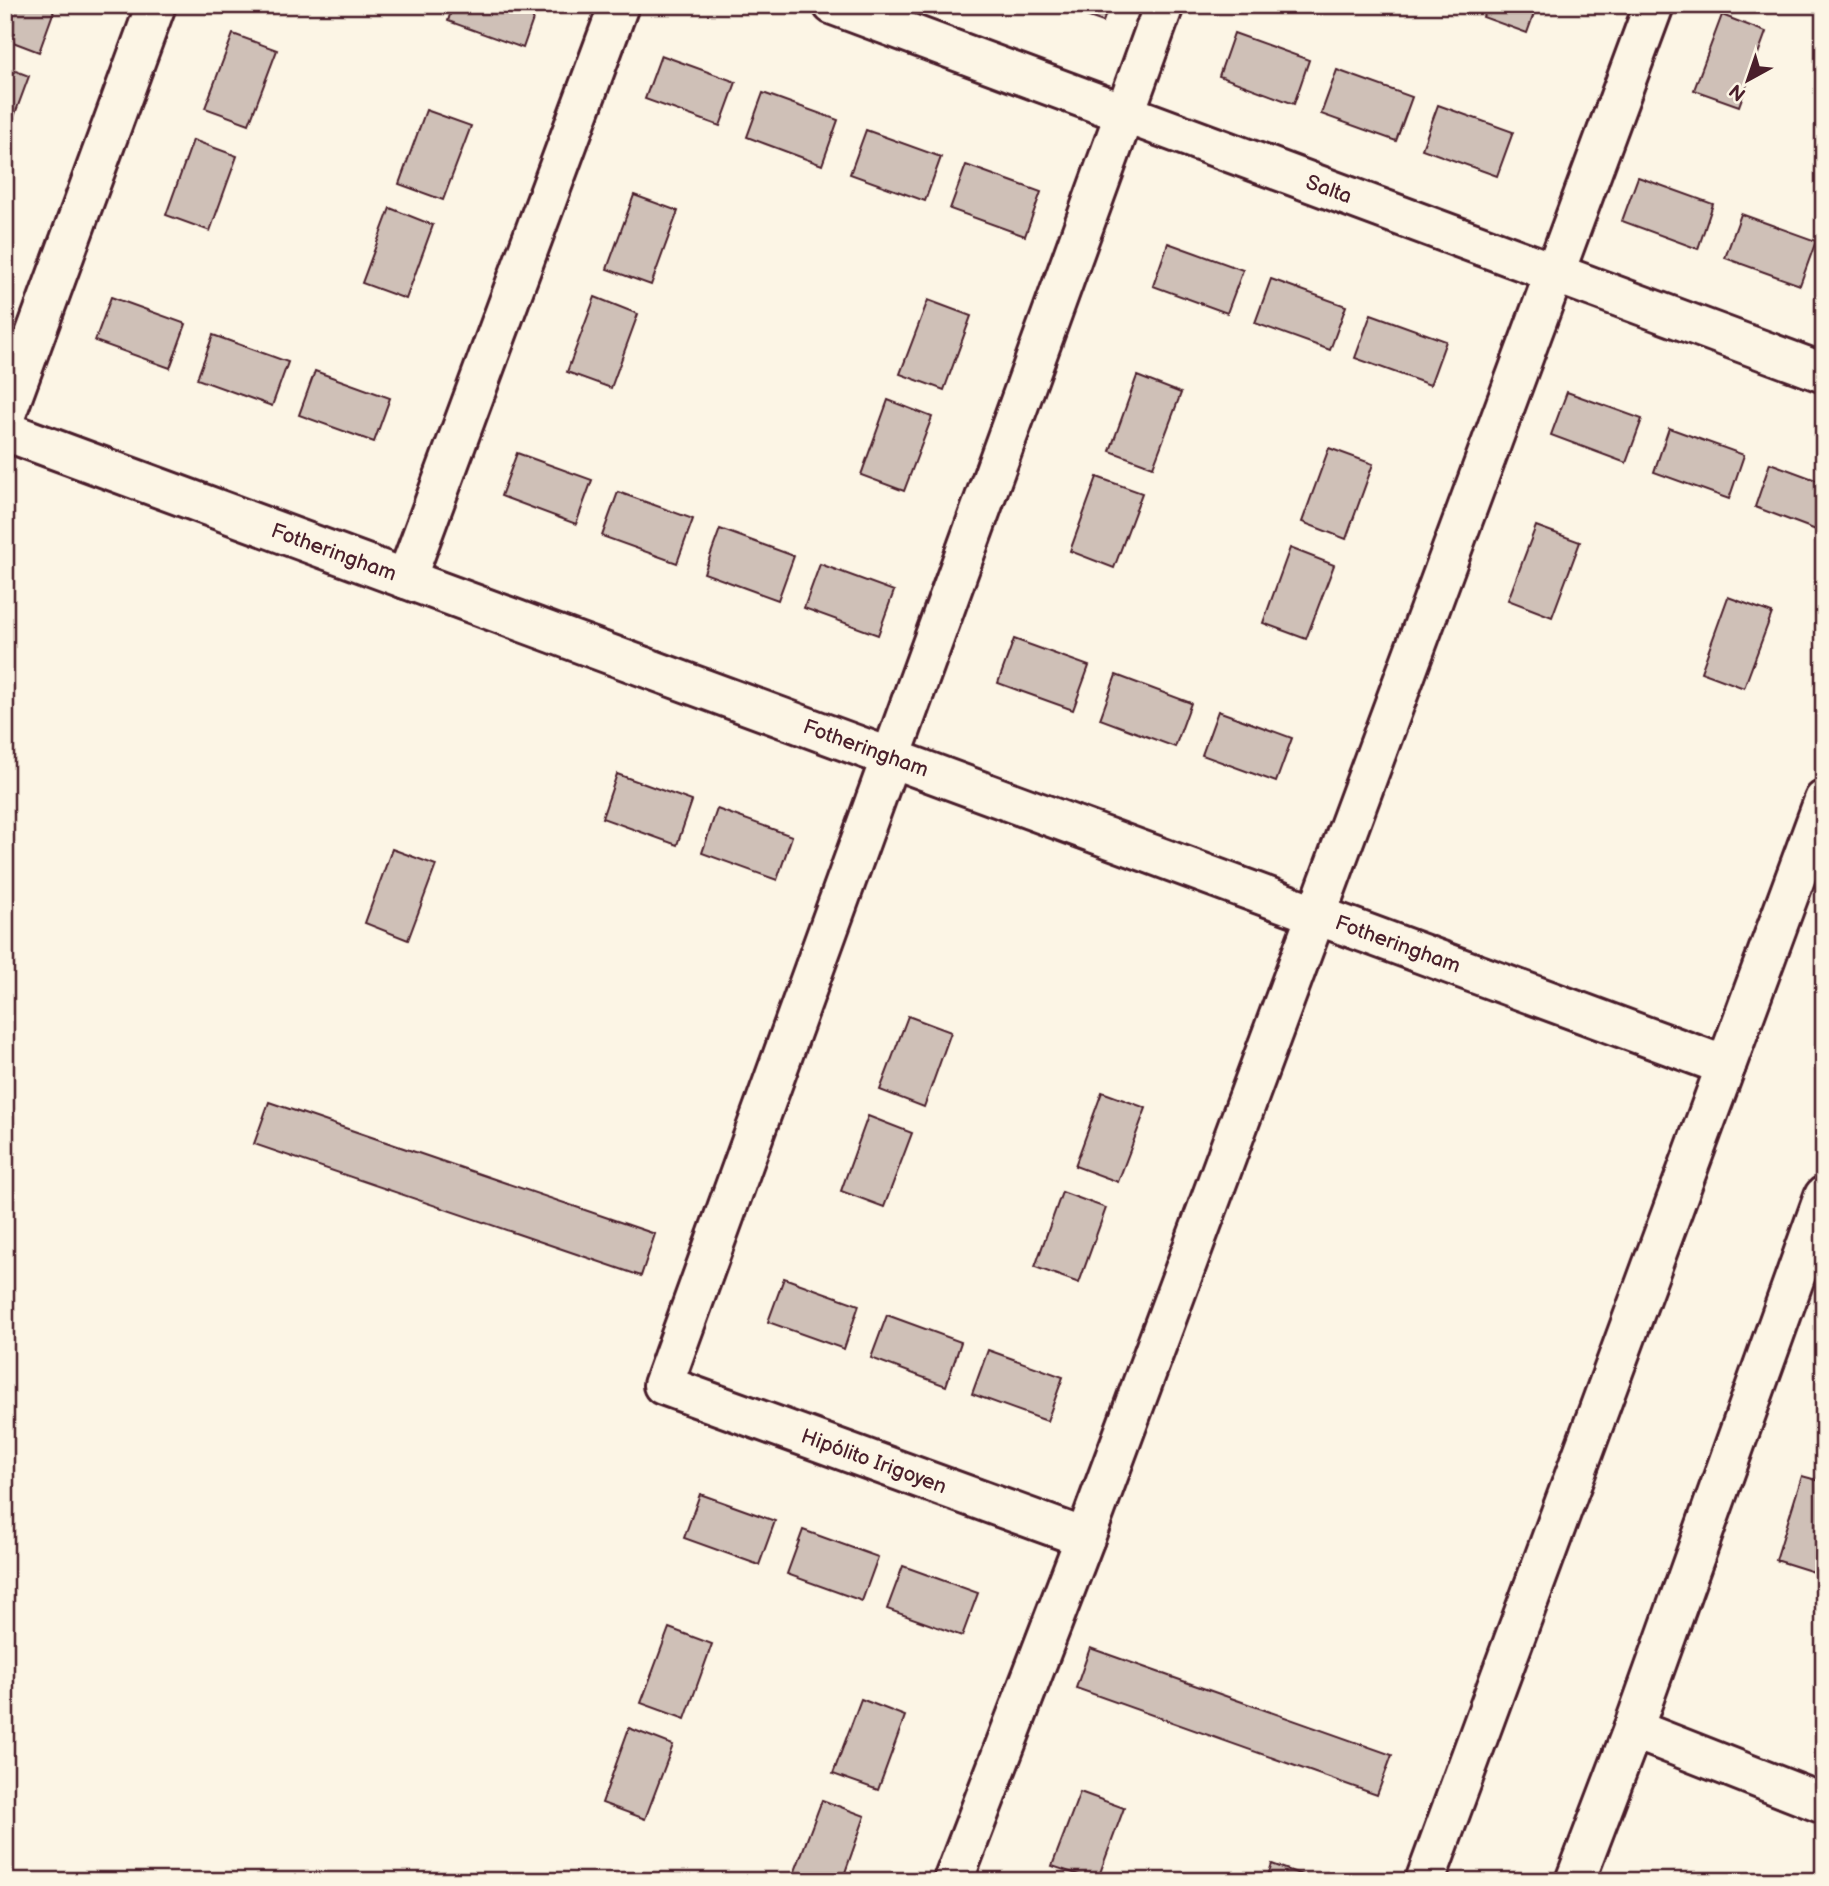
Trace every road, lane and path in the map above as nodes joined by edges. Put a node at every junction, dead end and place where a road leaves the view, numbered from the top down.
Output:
1 (156, 5) edge
2 (619, 5) edge
3 (834, 5) edge
4 (1164, 5) edge
5 (1654, 5) edge
6 (1125, 113) junction
7 (1555, 272) junction
8 (1824, 373) edge
9 (5, 417) edge
10 (5, 431) edge
11 (406, 579) junction
12 (891, 757) junction
13 (1824, 800) edge
14 (1316, 914) junction
15 (1726, 1066) junction
16 (1824, 1196) edge
17 (1085, 1538) junction
18 (1633, 1729) junction
19 (1824, 1804) edge
20 (953, 1881) edge
21 (1425, 1881) edge
22 (1575, 1881) edge

1 - 9 street
2 - 11 street
3 - 6 street, Salta
4 - 6 street
5 - 7 street
6 - 7 street, Salta
6 - 12 street
7 - 8 street, Salta
7 - 14 street
10 - 11 street, Fotheringham
11 - 12 street, Fotheringham
12 - 14 street, Fotheringham
12 - 17 street, Hipólito Irigoyen
13 - 15 street
14 - 15 street, Fotheringham
14 - 17 street
15 - 21 street
16 - 18 street
17 - 20 street
18 - 19 street
18 - 22 street

